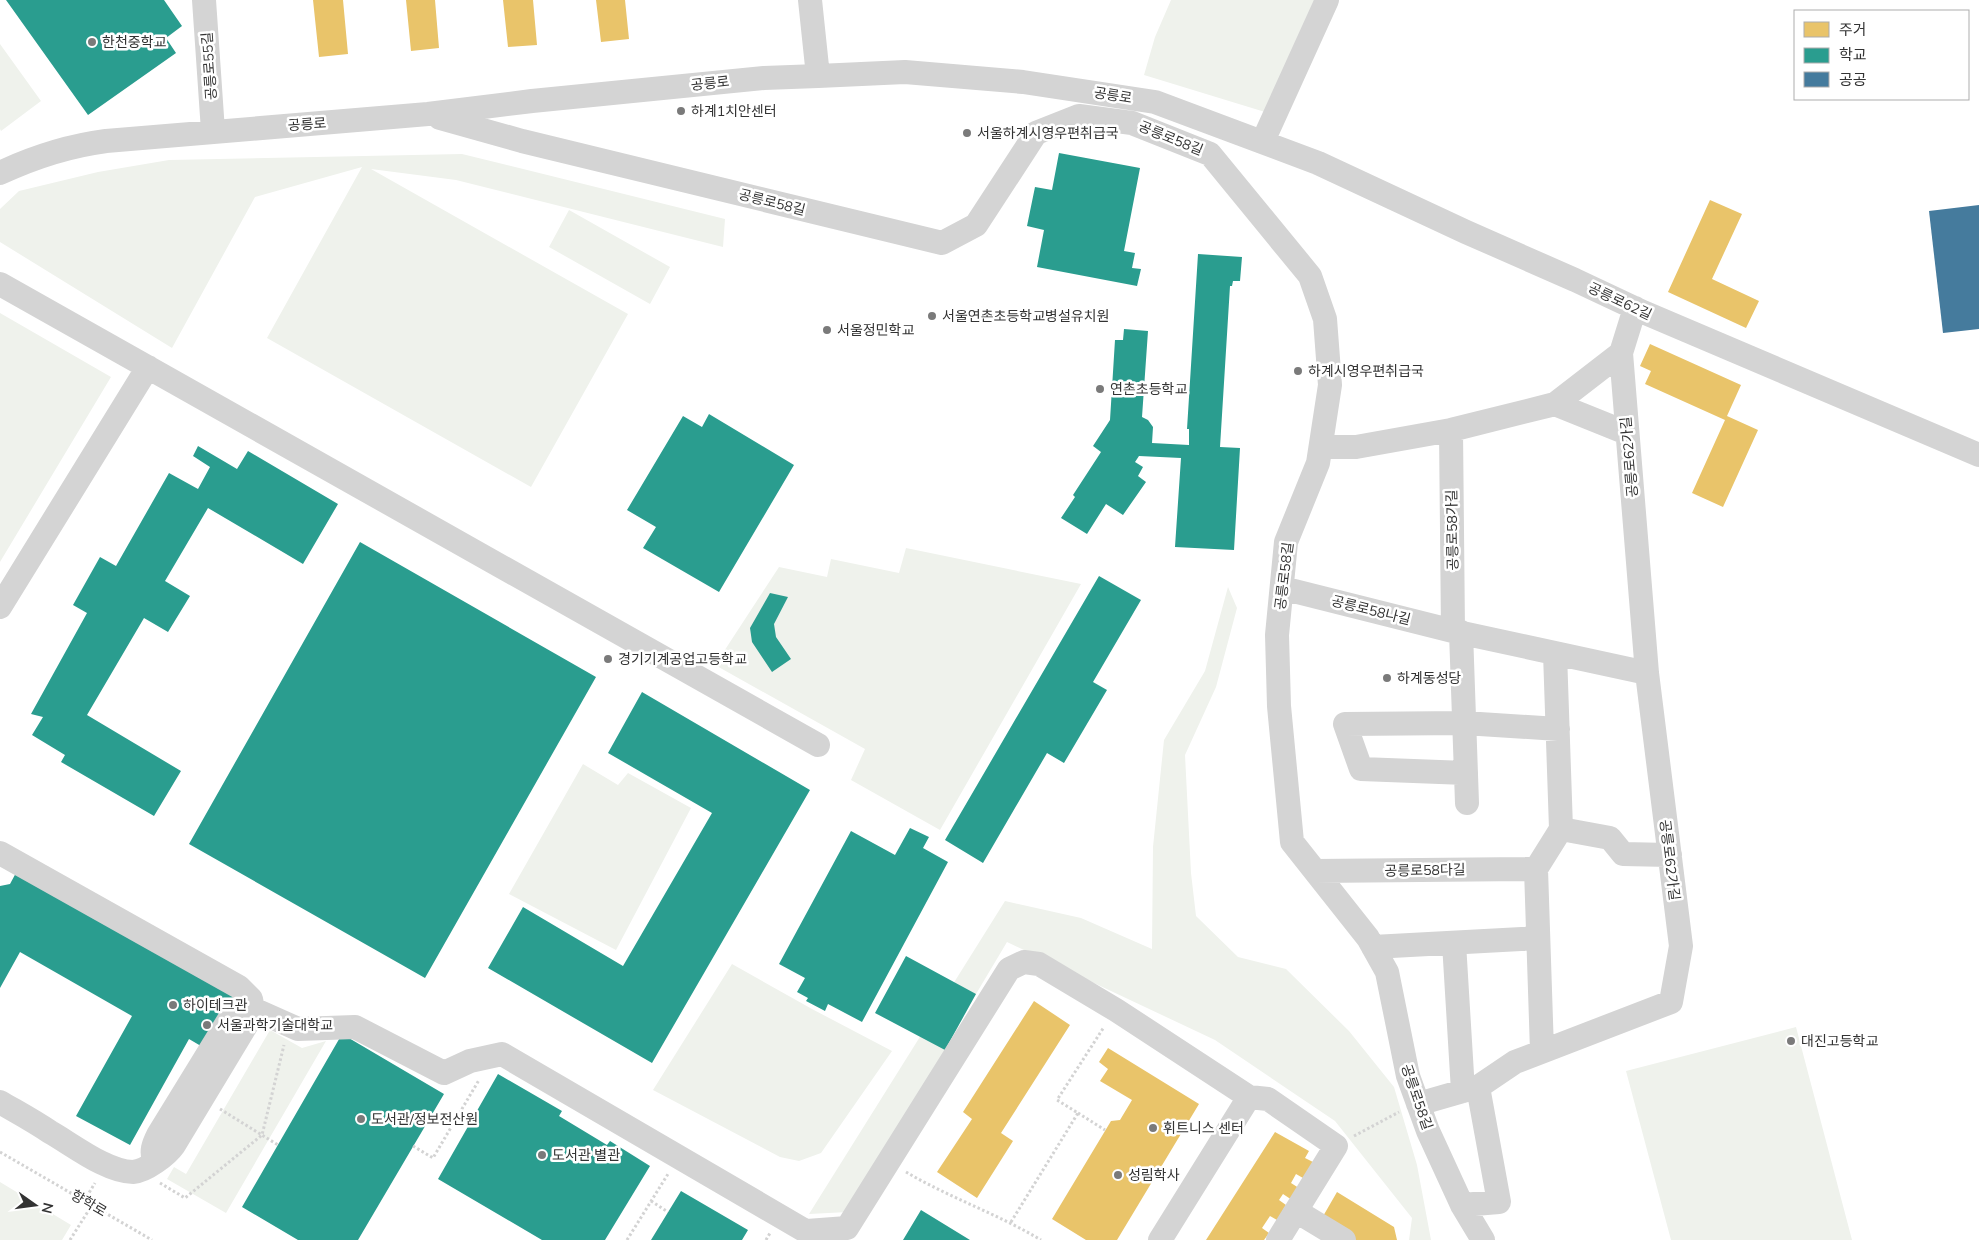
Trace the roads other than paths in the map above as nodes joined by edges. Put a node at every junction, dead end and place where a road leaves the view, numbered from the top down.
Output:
1 (204, 0) edge
2 (810, 0) edge
3 (1327, 0) edge
4 (818, 76) junction
5 (428, 114) junction
6 (213, 131) junction
7 (1263, 141) junction
8 (0, 173) edge
9 (0, 284) edge
10 (1635, 308) junction
11 (1621, 353) junction
12 (148, 367) junction
13 (1554, 404) junction
14 (1451, 430) junction
15 (1627, 433) junction
16 (1322, 447) junction
17 (1979, 455) edge
18 (1282, 588) junction
19 (0, 607) edge
20 (1457, 631) junction
21 (1555, 653) junction
22 (1647, 673) junction
23 (1464, 723) junction
24 (1558, 729) junction
25 (818, 745) dead end
26 (1466, 773) junction
27 (1467, 803) dead end
28 (1561, 829) junction
29 (0, 853) edge
30 (1670, 855) junction
31 (1536, 868) junction
32 (1315, 871) junction
33 (1538, 938) junction
34 (1454, 943) junction
35 (1373, 947) junction
36 (253, 1010) junction
37 (1542, 1051) junction
38 (1471, 1089) junction
39 (1249, 1097) junction
40 (0, 1102) edge
41 (1418, 1104) junction
42 (146, 1166) junction
43 (1462, 1204) junction
44 (1296, 1211) junction
45 (814, 1235) edge
46 (1160, 1240) edge
47 (1278, 1240) edge
48 (1344, 1240) edge
49 (1483, 1240) edge

1 - 6 street, 공릉로55길
2 - 4 street
3 - 7 street
4 - 5 street, 공릉로
4 - 7 street, 공릉로
5 - 6 street, 공릉로
5 - 16 street, 공릉로58길
6 - 8 street, 공릉로
7 - 10 street, 공릉로62길
9 - 12 street
10 - 11 street, 공릉로62가길
10 - 17 street, 공릉로62길
11 - 13 street
11 - 15 street, 공릉로62가길
12 - 19 street
12 - 25 street
13 - 14 street
13 - 15 street
14 - 16 street
14 - 20 street, 공릉로58가길
15 - 22 street, 공릉로62가길
16 - 18 street, 공릉로58길
18 - 20 street, 공릉로58나길
18 - 32 street, 공릉로58길
20 - 21 street, 공릉로58나길
20 - 23 street
21 - 22 street, 공릉로58나길
21 - 24 street
22 - 30 street, 공릉로62가길
23 - 24 street
23 - 26 street
23 - 26 street
24 - 28 street
26 - 27 street
28 - 30 street
28 - 31 street
29 - 36 street
30 - 37 street, 공릉로62가길
31 - 32 street, 공릉로58다길
31 - 33 street
32 - 35 street, 공릉로58길
33 - 34 street
33 - 37 street
34 - 35 street
34 - 38 street
35 - 41 street, 공릉로58길
36 - 42 street
36 - 42 street
36 - 45 street
37 - 38 street, 공릉로62가길
38 - 41 street, 공릉로62가길
38 - 43 street
39 - 44 street
39 - 45 street
39 - 46 street
40 - 42 street
41 - 43 street, 공릉로58길
43 - 49 street, 공릉로58길
44 - 47 street
44 - 48 street

